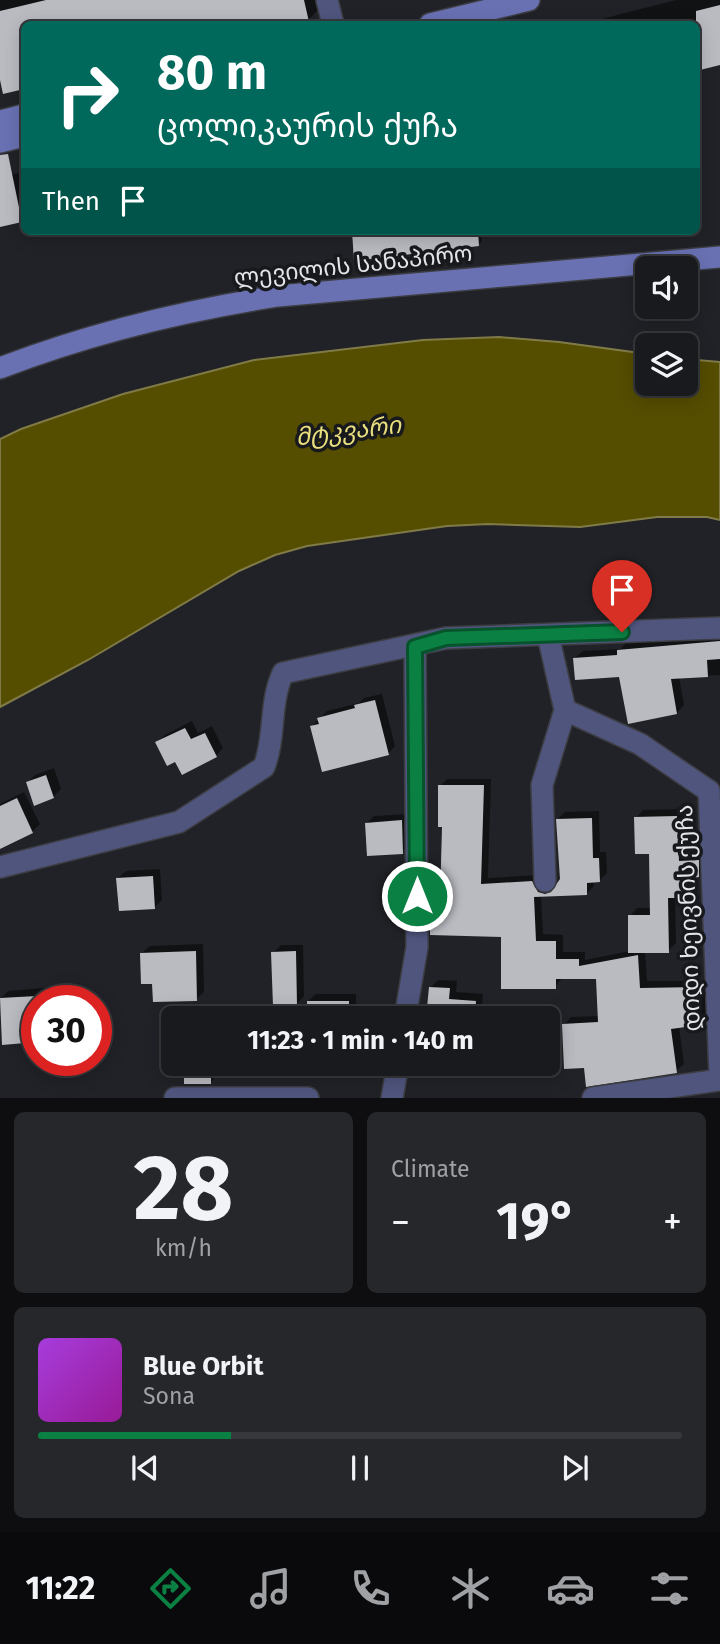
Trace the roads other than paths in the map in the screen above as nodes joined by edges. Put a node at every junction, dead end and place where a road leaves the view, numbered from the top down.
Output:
1 (327, 0) edge
2 (529, 0) edge
3 (332, 21) edge
4 (442, 21) edge
5 (21, 116) edge
6 (0, 121) edge
7 (21, 137) edge
8 (0, 142) edge
9 (720, 257) edge
10 (0, 368) edge
11 (720, 628) edge
12 (548, 635) junction
13 (415, 647) junction
14 (565, 710) junction
15 (715, 791) edge
16 (0, 867) edge
17 (545, 881) dead end
18 (407, 1006) edge
19 (396, 1076) edge
20 (720, 1078) edge
21 (695, 1091) edge
22 (175, 1098) edge
23 (308, 1098) edge
24 (392, 1098) edge
25 (593, 1098) edge

1 - 3 street
2 - 4 main road
5 - 6 main road
7 - 8 main road
9 - 10 main road, ლევილის სანაპირო
11 - 12 street
12 - 13 street
12 - 14 street
13 - 16 street
13 - 18 street
14 - 15 street, დიდი ხეივნის ქუჩა
14 - 17 street
15 - 20 street, დიდი ხეივნის ქუჩა
19 - 24 street
20 - 21 street
21 - 25 street
22 - 23 street

